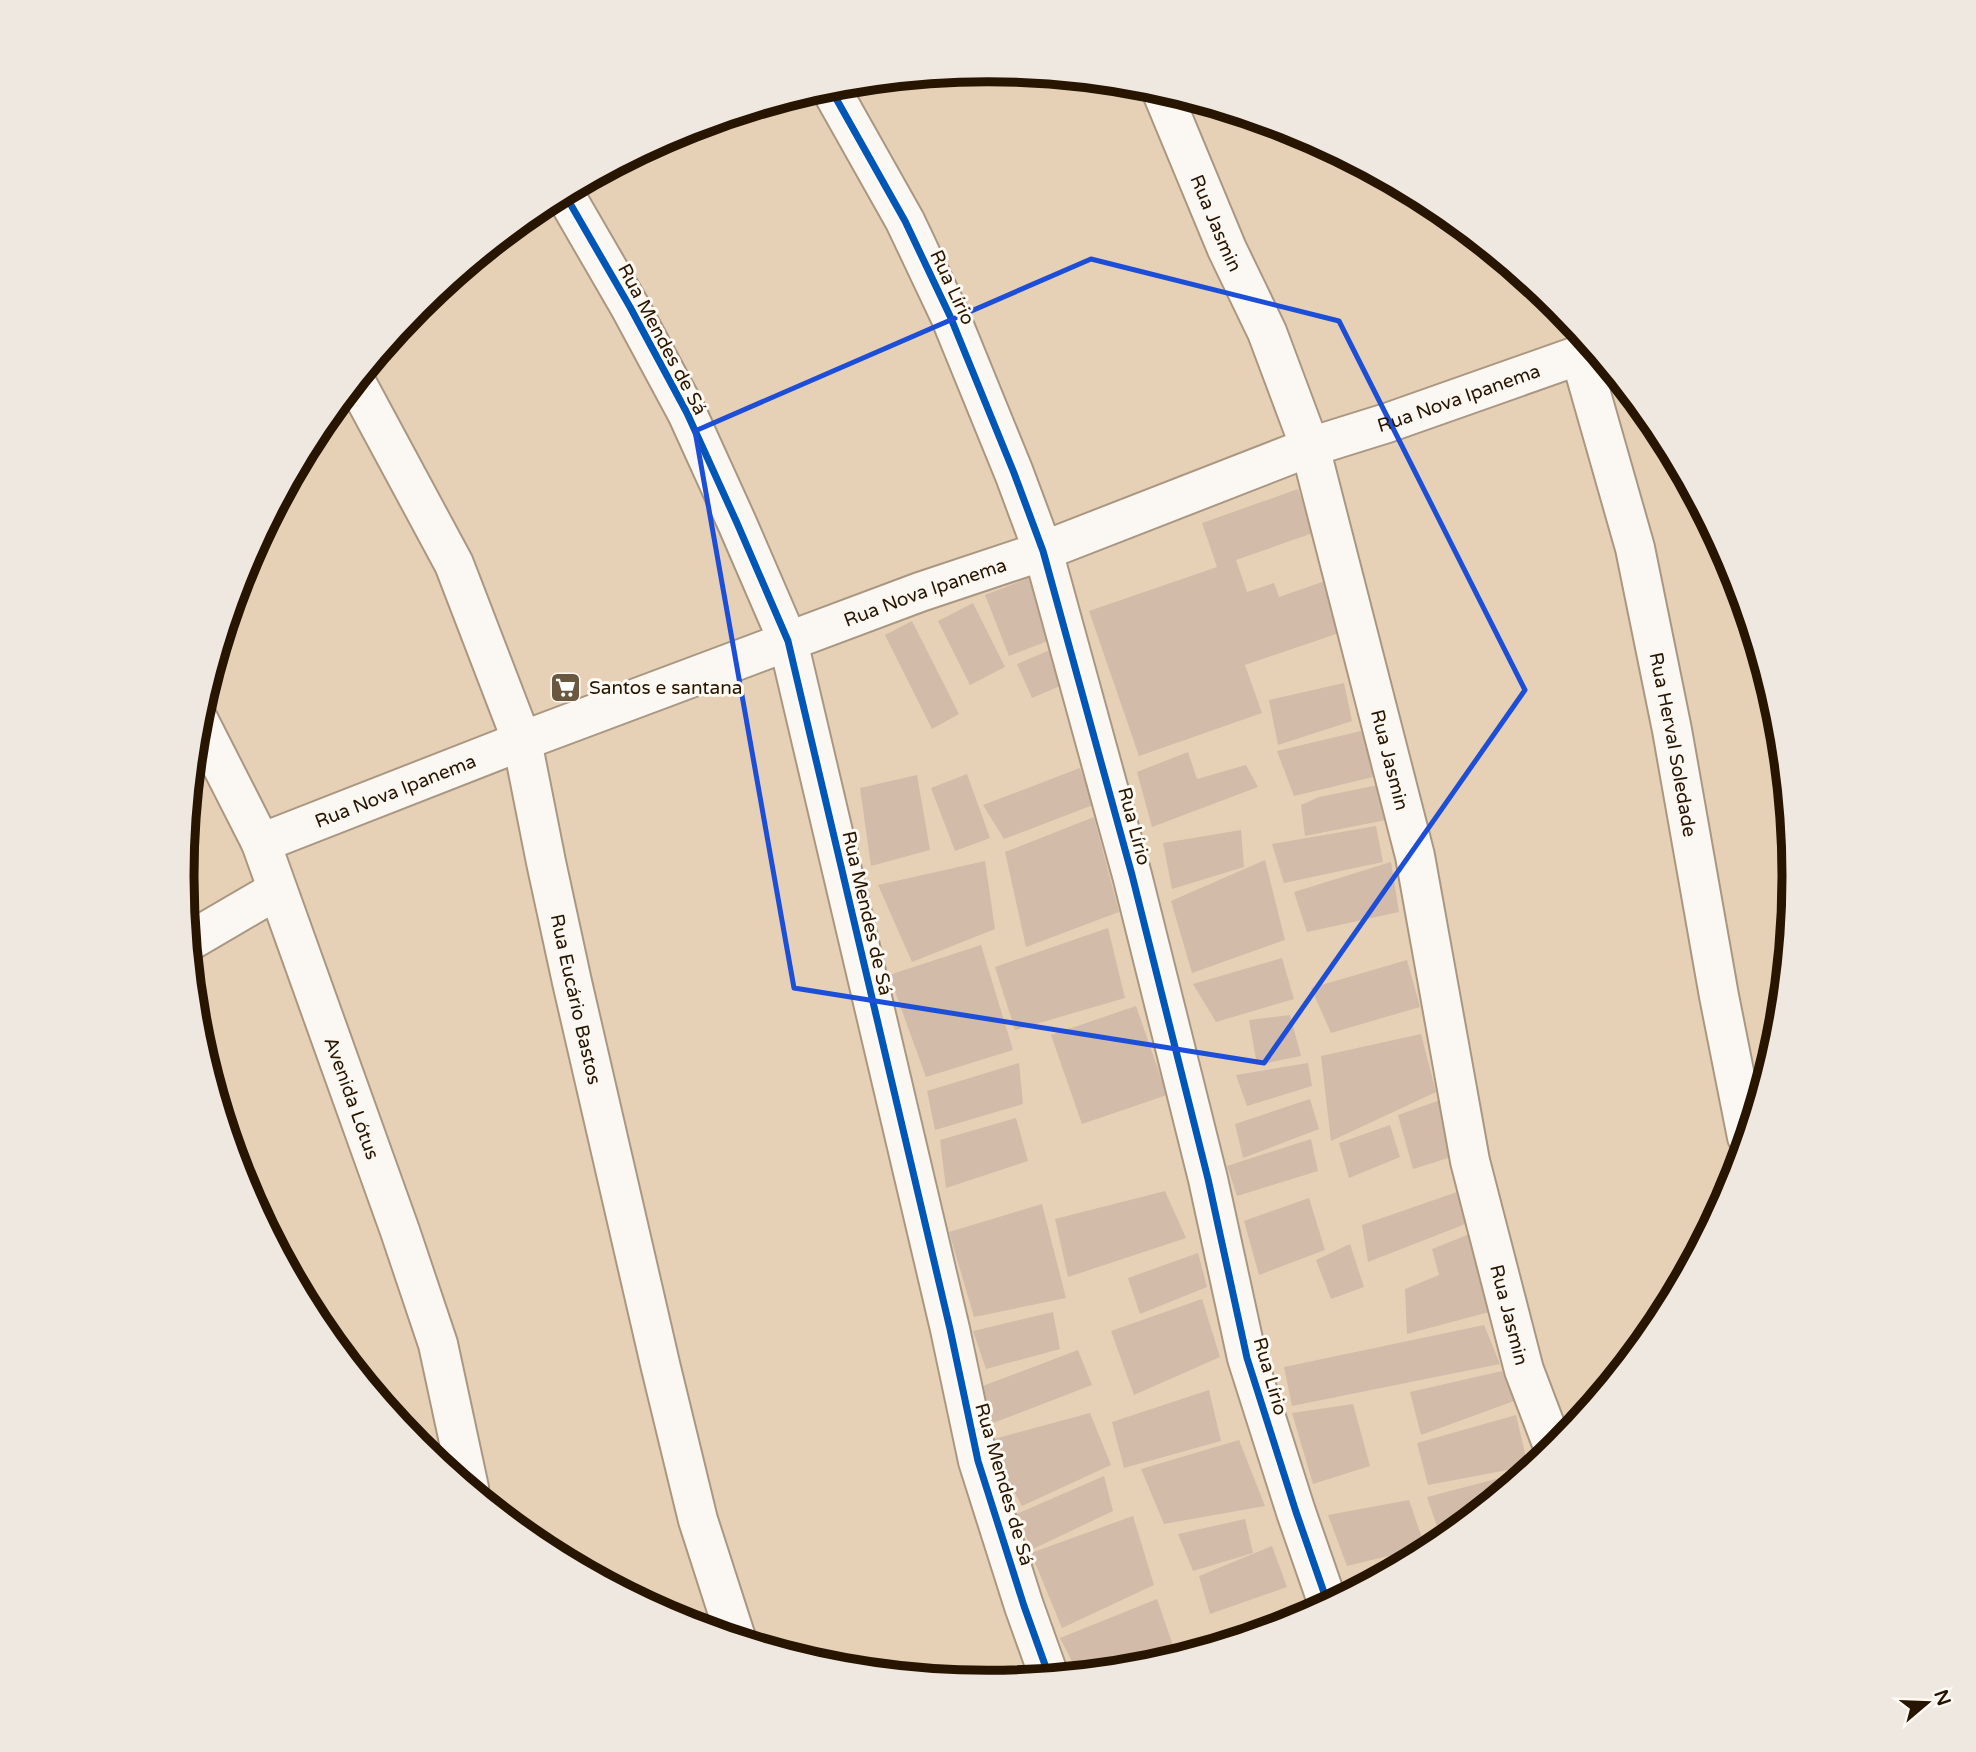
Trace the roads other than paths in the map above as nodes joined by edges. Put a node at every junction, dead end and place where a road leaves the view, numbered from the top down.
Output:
1 (836, 98) edge
2 (1166, 103) edge
3 (569, 202) edge
4 (1585, 353) edge
5 (1588, 357) edge
6 (360, 391) edge
7 (1310, 447) junction
8 (1043, 551) junction
9 (788, 641) junction
10 (207, 737) edge
11 (522, 741) junction
12 (261, 843) junction
13 (277, 890) junction
14 (197, 937) edge
15 (1743, 1119) edge
16 (1549, 1437) edge
17 (466, 1474) edge
18 (1325, 1594) edge
19 (733, 1628) edge
20 (1046, 1667) edge

1 - 8 street, Rua Lírio
2 - 7 street, Rua Jasmin
3 - 9 street, Rua Mendes de Sá
4 - 7 street, Rua Nova Ipanema
5 - 15 street, Rua Herval Soledade
6 - 11 street, Rua Eucário Bastos
7 - 8 street, Rua Nova Ipanema
7 - 16 street, Rua Jasmin
8 - 9 street, Rua Nova Ipanema
8 - 18 street, Rua Lírio
9 - 11 street, Rua Nova Ipanema
9 - 20 street, Rua Mendes de Sá
10 - 12 street, Avenida Lótus
11 - 12 street, Rua Nova Ipanema
11 - 19 street, Rua Eucário Bastos
12 - 13 street, Avenida Lótus
13 - 14 street
13 - 17 street, Avenida Lótus

